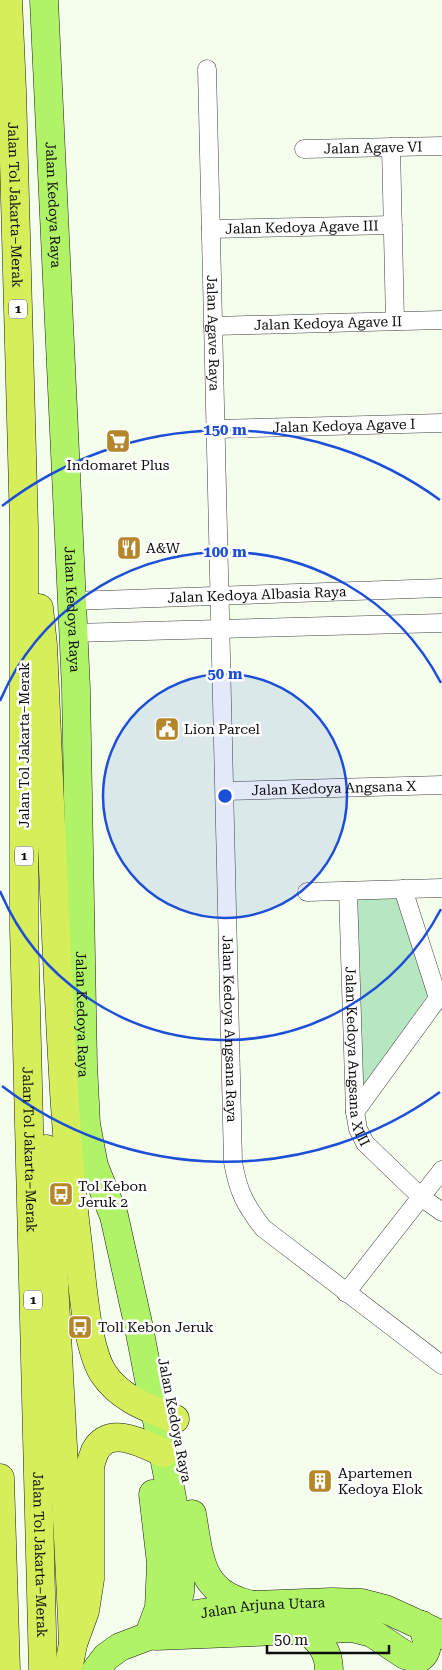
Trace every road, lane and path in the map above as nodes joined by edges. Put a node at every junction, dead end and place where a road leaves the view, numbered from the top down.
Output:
1 (8, 0) edge
2 (44, 0) edge
3 (207, 69) dead end
4 (442, 146) edge
5 (391, 147) junction
6 (304, 149) dead end
7 (393, 225) junction
8 (211, 229) junction
9 (442, 320) edge
10 (395, 321) junction
11 (213, 326) junction
12 (442, 424) edge
13 (216, 429) junction
14 (24, 527) junction
15 (442, 588) edge
16 (220, 596) junction
17 (72, 601) junction
18 (442, 623) edge
19 (220, 628) junction
20 (73, 633) junction
21 (442, 785) edge
22 (224, 791) junction
23 (442, 888) edge
24 (403, 890) junction
25 (348, 891) junction
26 (308, 892) dead end
27 (24, 929) junction
28 (355, 1112) junction
29 (442, 1170) edge
30 (421, 1197) junction
31 (442, 1212) edge
32 (346, 1293) junction
33 (442, 1365) edge
34 (165, 1415) junction
35 (153, 1448) junction
36 (0, 1478) edge
37 (253, 1605) junction
38 (160, 1629) junction
39 (305, 1629) junction
40 (432, 1630) edge
41 (70, 1657) edge
42 (6, 1670) edge
43 (43, 1670) edge
44 (96, 1670) edge
45 (329, 1670) edge

1 - 14 highway, Jalan Tol Jakarta–Merak / 1
2 - 17 main road, Jalan Kedoya Raya
3 - 8 street, Jalan Agave Raya
4 - 5 street, Jalan Agave VI
5 - 6 street, Jalan Agave VI
5 - 7 street
7 - 8 street, Jalan Kedoya Agave III
7 - 10 street
8 - 11 street, Jalan Agave Raya
9 - 10 street, Jalan Kedoya Agave II
10 - 11 street, Jalan Kedoya Agave II
11 - 13 street, Jalan Agave Raya
12 - 13 street, Jalan Kedoya Agave I
13 - 16 street, Jalan Agave Raya
14 - 27 highway, Jalan Tol Jakarta–Merak / 1
14 - 34 highway
15 - 16 street, Jalan Kedoya Albasia Raya
16 - 17 street, Jalan Kedoya Albasia Raya
16 - 19 street, Jalan Kedoya Angsana Raya
17 - 20 main road, Jalan Kedoya Raya
18 - 19 street
19 - 20 street
19 - 22 street, Jalan Kedoya Angsana Raya
20 - 34 main road, Jalan Kedoya Raya
21 - 22 street, Jalan Kedoya Angsana X
22 - 32 street, Jalan Kedoya Angsana Raya
23 - 24 street
24 - 25 street
24 - 28 street
25 - 26 street
25 - 28 street, Jalan Kedoya Angsana XIII
27 - 41 highway
27 - 43 highway, Jalan Tol Jakarta–Merak / 1
28 - 30 street, Jalan Kedoya Angsana XIII
29 - 30 street
30 - 31 street, Jalan Kedoya Angsana XIII
30 - 32 street
32 - 33 street, Jalan Kedoya Angsana Raya
34 - 35 main road, Jalan Kedoya Raya
34 - 37 main road, Jalan Kedoya Raya
35 - 38 main road, Jalan Kedoya Raya
35 - 41 highway
36 - 42 highway
37 - 38 main road, Jalan Arjuna Utara
37 - 40 main road, Jalan Arjuna Utara
38 - 39 main road
38 - 44 main road, Jalan Arjuna Utara
39 - 40 main road
39 - 45 main road

